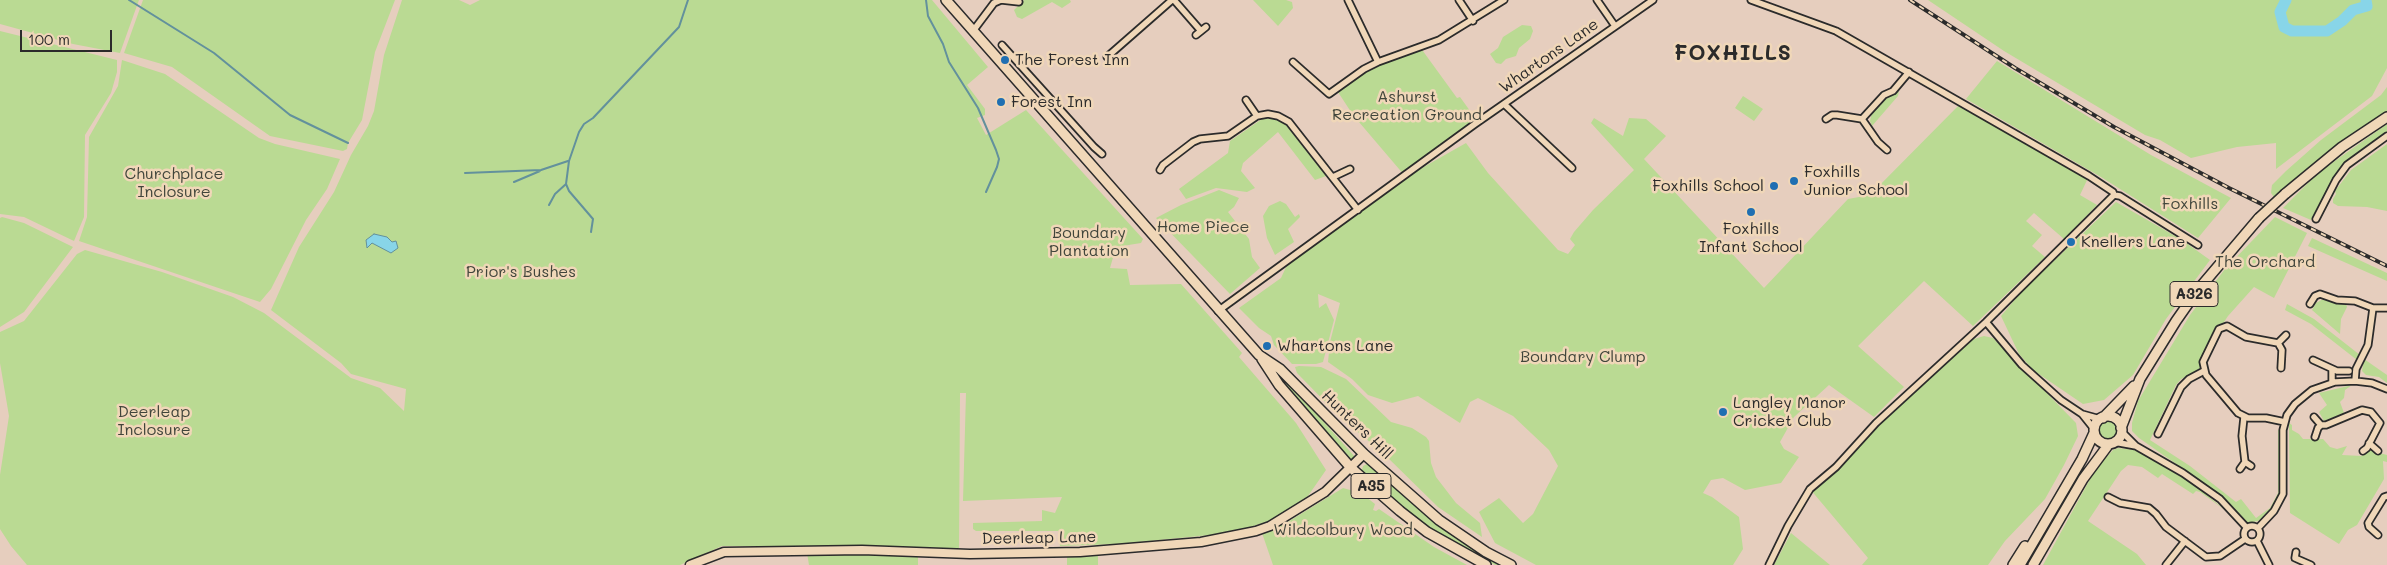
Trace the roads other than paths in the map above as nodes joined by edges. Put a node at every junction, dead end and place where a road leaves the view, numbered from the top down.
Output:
1 (946, 0) edge
2 (1173, 0) edge
3 (1348, 0) edge
4 (1459, 0) edge
5 (1504, 0) edge
6 (1597, 0) edge
7 (1653, 0) edge
8 (1751, 0) edge
9 (1020, 2) dead end
10 (1473, 21) junction
11 (1615, 26) junction
12 (972, 31) junction
13 (1201, 31) dead end
14 (1002, 45) dead end
15 (1107, 56) dead end
16 (1293, 62) dead end
17 (1378, 62) junction
18 (1909, 72) junction
19 (1246, 100) dead end
20 (1052, 101) junction
21 (1504, 104) junction
22 (1042, 110) junction
23 (1257, 116) junction
24 (2387, 117) edge
25 (1826, 119) dead end
26 (1862, 119) junction
27 (2387, 136) edge
28 (1887, 150) dead end
29 (1102, 154) dead end
30 (1572, 168) dead end
31 (1350, 169) dead end
32 (1160, 170) dead end
33 (1333, 178) junction
34 (2114, 195) junction
35 (1358, 210) junction
36 (2316, 219) dead end
37 (2198, 245) dead end
38 (2310, 304) dead end
39 (2372, 308) junction
40 (2387, 308) edge
41 (1218, 311) junction
42 (1986, 322) junction
43 (2286, 334) dead end
44 (2278, 343) junction
45 (1259, 355) junction
46 (2313, 360) dead end
47 (2281, 368) dead end
48 (2332, 369) junction
49 (2204, 371) junction
50 (2349, 371) dead end
51 (2140, 379) junction
52 (2355, 381) junction
53 (2332, 383) junction
54 (2387, 389) edge
55 (2082, 414) junction
56 (2244, 417) junction
57 (2314, 417) dead end
58 (2101, 418) junction
59 (2285, 422) junction
60 (2380, 423) junction
61 (2387, 424) edge
62 (2321, 425) junction
63 (2121, 429) junction
64 (2094, 431) junction
65 (2158, 434) dead end
66 (2315, 437) dead end
67 (2112, 443) junction
68 (2369, 443) junction
69 (2136, 446) junction
70 (2363, 451) dead end
71 (2378, 451) dead end
72 (1364, 454) junction
73 (2245, 462) junction
74 (2251, 466) dead end
75 (1351, 468) junction
76 (2240, 469) dead end
77 (2387, 496) edge
78 (2108, 497) dead end
79 (2048, 515) junction
80 (2056, 526) junction
81 (2247, 528) junction
82 (2258, 528) junction
83 (2378, 535) dead end
84 (2245, 539) junction
85 (2185, 541) junction
86 (2257, 541) junction
87 (2296, 552) dead end
88 (2214, 557) junction
89 (690, 565) edge
90 (1486, 565) edge
91 (1511, 565) edge
92 (1768, 565) edge
93 (2013, 565) edge
94 (2020, 565) edge
95 (2033, 565) edge
96 (2038, 565) edge
97 (2166, 565) edge
98 (2214, 565) edge
99 (2269, 565) edge
100 (2311, 565) edge

1 - 12 main road, A35
2 - 13 street
2 - 15 street
3 - 17 street
4 - 10 street
5 - 10 street
6 - 11 street
7 - 11 street, Whartons Lane
8 - 18 street
9 - 12 street
10 - 17 street
11 - 21 street, Whartons Lane
12 - 22 main road, A35
14 - 20 street
16 - 17 street
18 - 26 street
18 - 34 street
19 - 23 street
20 - 22 street
20 - 29 street
21 - 30 street
21 - 35 street, Whartons Lane
22 - 41 main road, A35
23 - 32 street
23 - 33 street
24 - 51 main road, A326, bridge
25 - 26 street
26 - 28 street
27 - 36 street
31 - 33 street
33 - 35 street
34 - 37 street
34 - 42 street
35 - 41 street, Whartons Lane
38 - 39 street
39 - 40 street
39 - 52 street
41 - 45 main road, Hunters Hill / A35
42 - 55 street
42 - 92 street
43 - 44 street
44 - 47 street
44 - 49 street
45 - 72 main road, Hunters Hill / A35
45 - 75 main road, Hunters Hill / A35
46 - 48 street
48 - 50 street
48 - 53 street
49 - 56 street
49 - 65 street
51 - 58 main road, A326
51 - 63 main road, A326
52 - 53 street
52 - 54 street
53 - 59 street
55 - 58 street
55 - 64 street
56 - 59 street
56 - 73 street
57 - 62 street
58 - 63 main road
58 - 64 main road
59 - 82 street
60 - 61 street
60 - 62 street
60 - 68 street
62 - 66 street
63 - 67 main road
63 - 69 street
64 - 67 main road
64 - 79 main road
67 - 69 street
67 - 80 main road
68 - 70 street
68 - 71 street
69 - 81 street
72 - 75 street, Deerleap Lane
72 - 91 main road, Hunters Hill / A35
73 - 74 street
73 - 76 street
75 - 89 street, Deerleap Lane
75 - 90 main road, Hunters Hill / A35
77 - 83 street
78 - 85 street
79 - 93 main road
79 - 94 main road
80 - 95 main road
80 - 96 main road
81 - 82 street
81 - 84 street
82 - 86 street
84 - 86 street
84 - 88 street
85 - 88 street
85 - 97 street
86 - 99 street
87 - 100 street
88 - 98 street

